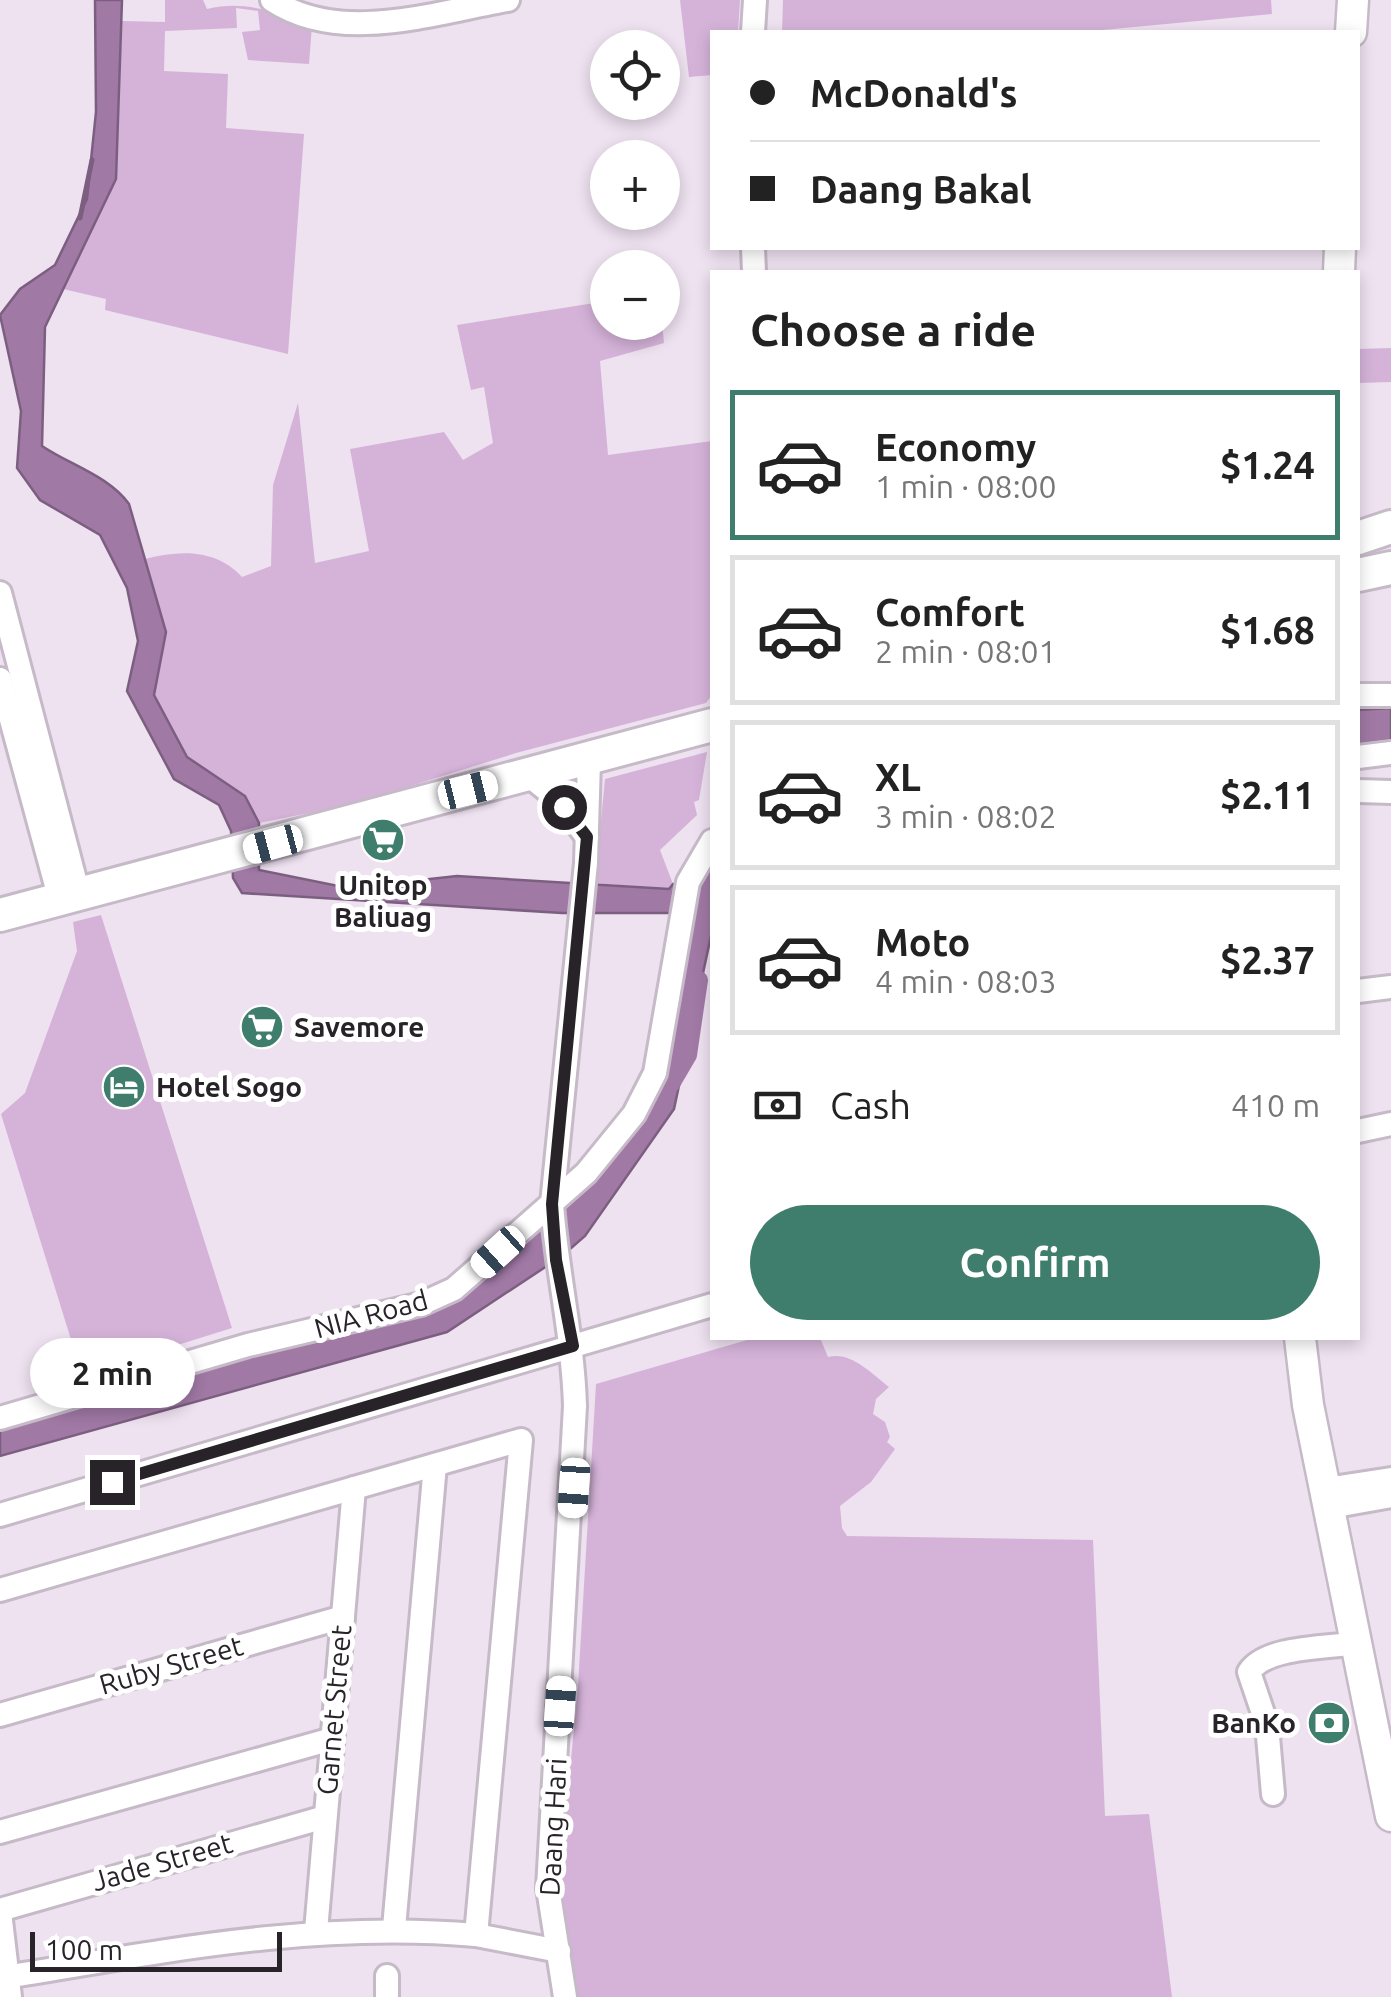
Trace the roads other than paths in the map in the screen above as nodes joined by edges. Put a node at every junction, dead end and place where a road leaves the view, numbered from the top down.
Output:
1 (272, 0) edge
2 (508, 0) edge
3 (755, 0) edge
4 (1353, 0) edge
5 (753, 30) edge
6 (1351, 30) edge
7 (1391, 527) edge
8 (1360, 537) edge
9 (1391, 545) edge
10 (1360, 553) edge
11 (1391, 568) edge
12 (1360, 575) edge
13 (0, 593) edge
14 (0, 679) edge
15 (1391, 695) edge
16 (1360, 696) edge
17 (710, 723) edge
18 (1391, 752) edge
19 (1360, 758) edge
20 (588, 760) junction
21 (528, 775) junction
22 (1360, 791) edge
23 (1391, 792) edge
24 (587, 837) junction
25 (710, 845) edge
26 (69, 898) junction
27 (0, 916) edge
28 (1391, 987) edge
29 (1360, 991) edge
30 (1391, 1124) edge
31 (1360, 1130) edge
32 (552, 1204) junction
33 (710, 1306) edge
34 (1300, 1340) edge
35 (573, 1346) junction
36 (0, 1418) edge
37 (435, 1465) junction
38 (1391, 1479) edge
39 (354, 1488) junction
40 (1391, 1496) edge
41 (1328, 1498) junction
42 (0, 1515) edge
43 (0, 1590) edge
44 (343, 1617) junction
45 (1356, 1643) junction
46 (0, 1716) edge
47 (332, 1739) junction
48 (1273, 1794) dead end
49 (1391, 1816) edge
50 (325, 1817) junction
51 (0, 1832) edge
52 (0, 1911) edge
53 (394, 1928) junction
54 (316, 1931) junction
55 (476, 1935) junction
56 (558, 1951) junction
57 (8, 1987) edge
58 (565, 1997) edge

1 - 2 street
3 - 5 street
4 - 6 main road
7 - 8 highway
9 - 10 highway
11 - 12 highway
13 - 26 street
14 - 26 street
15 - 16 street
17 - 20 highway
18 - 19 street
20 - 21 highway
20 - 24 street, Daang Hari
21 - 24 street
21 - 26 highway
22 - 23 street
24 - 32 street, Daang Hari
25 - 32 street, NIA Road
26 - 27 highway
28 - 29 street
30 - 31 street
32 - 35 street, Daang Hari
32 - 36 street, NIA Road
33 - 35 street
34 - 41 main road
35 - 42 street
35 - 56 street, Daang Hari
37 - 39 street
37 - 53 street
37 - 55 street
38 - 41 street
39 - 43 street
39 - 44 street, Garnet Street
40 - 41 street
41 - 45 main road
44 - 46 street, Ruby Street
44 - 47 street, Garnet Street
45 - 48 street
45 - 49 main road
47 - 50 street, Garnet Street
47 - 51 street
50 - 52 street, Jade Street
50 - 54 street, Garnet Street
52 - 57 street
53 - 54 street
53 - 55 street
54 - 57 street
55 - 56 street
56 - 58 street, Daang Hari

